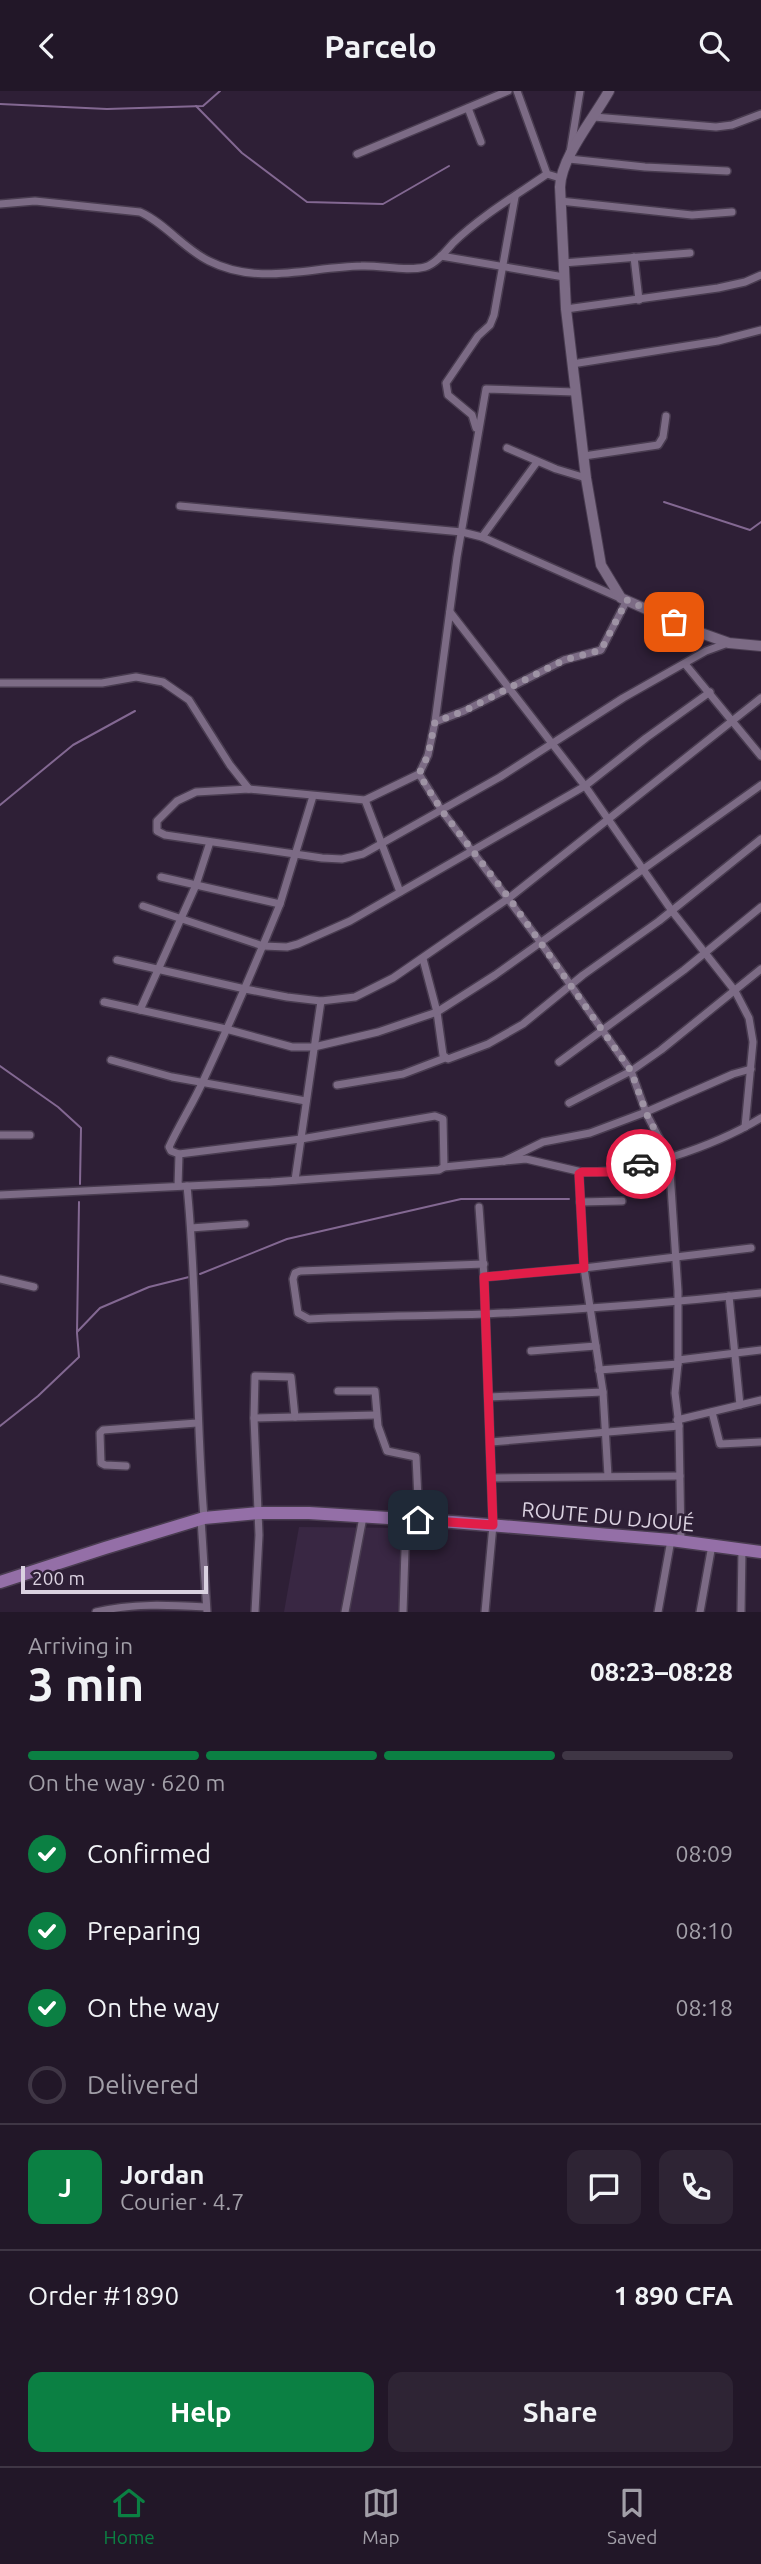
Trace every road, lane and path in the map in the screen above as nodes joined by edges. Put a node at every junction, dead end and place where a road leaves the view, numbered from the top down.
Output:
1 (508, 91) edge
2 (517, 91) edge
3 (580, 91) edge
4 (609, 91) edge
5 (468, 108) junction
6 (761, 114) edge
7 (594, 117) junction
8 (481, 142) dead end
9 (357, 153) dead end
10 (569, 159) junction
11 (727, 171) dead end
12 (547, 174) junction
13 (560, 178) junction
14 (515, 197) junction
15 (560, 201) junction
16 (0, 204) edge
17 (732, 212) dead end
18 (690, 253) dead end
19 (441, 256) junction
20 (634, 257) junction
21 (563, 263) junction
22 (503, 265) junction
23 (761, 275) edge
24 (564, 277) junction
25 (639, 300) junction
26 (566, 309) junction
27 (761, 330) edge
28 (572, 364) junction
29 (575, 392) junction
30 (666, 416) dead end
31 (477, 435) junction
32 (507, 448) dead end
33 (584, 456) junction
34 (537, 462) junction
35 (586, 478) junction
36 (180, 506) dead end
37 (462, 532) junction
38 (482, 537) junction
39 (624, 599) junction
40 (450, 612) junction
41 (729, 643) junction
42 (761, 646) edge
43 (685, 664) junction
44 (0, 683) edge
45 (508, 689) junction
46 (710, 692) junction
47 (761, 698) edge
48 (734, 721) junction
49 (435, 722) junction
50 (553, 744) junction
51 (761, 756) edge
52 (419, 774) junction
53 (761, 785) edge
54 (585, 786) junction
55 (249, 789) junction
56 (313, 796) junction
57 (365, 800) junction
58 (442, 811) junction
59 (610, 820) junction
60 (761, 839) edge
61 (210, 842) junction
62 (383, 844) junction
63 (472, 850) junction
64 (297, 855) junction
65 (643, 870) junction
66 (162, 877) dead end
67 (195, 885) junction
68 (400, 892) junction
69 (509, 898) junction
70 (280, 904) junction
71 (143, 906) dead end
72 (761, 907) edge
73 (672, 911) junction
74 (180, 918) junction
75 (541, 943) junction
76 (263, 946) junction
77 (705, 952) junction
78 (423, 959) junction
79 (117, 960) dead end
80 (761, 969) edge
81 (157, 970) junction
82 (570, 985) junction
83 (245, 989) junction
84 (736, 991) junction
85 (321, 1001) junction
86 (104, 1002) dead end
87 (140, 1010) junction
88 (437, 1013) junction
89 (226, 1029) junction
90 (603, 1029) junction
91 (757, 1041) edge
92 (314, 1047) junction
93 (444, 1058) junction
94 (111, 1060) dead end
95 (559, 1062) dead end
96 (751, 1069) junction
97 (631, 1071) junction
98 (203, 1083) junction
99 (337, 1086) dead end
100 (306, 1101) junction
101 (569, 1103) dead end
102 (646, 1112) junction
103 (761, 1118) edge
104 (745, 1127) junction
105 (0, 1135) edge
106 (30, 1135) dead end
107 (301, 1139) junction
108 (179, 1154) junction
109 (669, 1157) junction
110 (503, 1161) junction
111 (444, 1167) junction
112 (582, 1172) junction
113 (295, 1180) junction
114 (178, 1186) junction
115 (187, 1186) junction
116 (0, 1195) edge
117 (622, 1201) dead end
118 (580, 1202) junction
119 (479, 1207) dead end
120 (244, 1224) dead end
121 (191, 1228) junction
122 (751, 1248) dead end
123 (675, 1258) junction
124 (484, 1264) junction
125 (584, 1268) junction
126 (484, 1277) junction
127 (0, 1279) edge
128 (34, 1287) dead end
129 (761, 1293) edge
130 (729, 1296) junction
131 (678, 1302) junction
132 (590, 1307) junction
133 (484, 1314) junction
134 (596, 1346) junction
135 (761, 1350) edge
136 (531, 1351) dead end
137 (734, 1353) junction
138 (678, 1362) junction
139 (599, 1370) junction
140 (338, 1391) dead end
141 (603, 1392) junction
142 (489, 1397) junction
143 (761, 1400) edge
144 (740, 1405) junction
145 (712, 1412) junction
146 (376, 1415) junction
147 (295, 1417) junction
148 (254, 1418) junction
149 (197, 1423) junction
150 (678, 1423) junction
151 (606, 1432) junction
152 (491, 1442) junction
153 (761, 1442) edge
154 (126, 1467) dead end
155 (608, 1476) junction
156 (680, 1476) junction
157 (492, 1478) junction
158 (258, 1513) junction
159 (363, 1517) junction
160 (202, 1519) junction
161 (412, 1519) junction
162 (493, 1525) junction
163 (676, 1541) junction
164 (713, 1545) junction
165 (742, 1549) junction
166 (761, 1552) edge
167 (0, 1582) edge
168 (207, 1609) edge
169 (96, 1612) edge
170 (255, 1612) edge
171 (345, 1612) edge
172 (402, 1612) edge
173 (485, 1612) edge
174 (658, 1612) edge
175 (700, 1612) edge
176 (741, 1612) edge

1 - 5 street
2 - 12 street
3 - 10 street
4 - 7 street
5 - 8 street
5 - 9 street
6 - 7 street
7 - 10 street
10 - 11 street
10 - 13 street
12 - 13 street
12 - 14 street
13 - 15 street
14 - 19 street
14 - 22 street
15 - 17 street
15 - 21 street
16 - 19 street
18 - 20 street
19 - 22 street
20 - 21 street
20 - 25 street
21 - 24 street
22 - 24 street
22 - 31 street
23 - 25 street
24 - 26 street
25 - 26 street
26 - 28 street
27 - 28 street
28 - 29 street
29 - 31 street
29 - 33 street
30 - 33 street
31 - 37 street
32 - 34 street
33 - 35 street
34 - 35 street
34 - 38 street
35 - 39 street
36 - 37 street
37 - 38 street
37 - 40 street
38 - 39 street
39 - 41 street
39 - 45 street
40 - 45 street
40 - 49 street
41 - 42 street
41 - 43 street
43 - 46 street
43 - 50 street
44 - 55 street
45 - 49 street
45 - 50 street
46 - 48 street
46 - 54 street
47 - 48 street
48 - 51 street
48 - 59 street
49 - 52 street
50 - 54 street
50 - 58 street
52 - 57 street
52 - 58 street
53 - 65 street
54 - 59 street
54 - 63 street
55 - 56 street
55 - 61 street
56 - 57 street
56 - 64 street
57 - 62 street
58 - 62 street
58 - 63 street
59 - 65 street
59 - 69 street
60 - 73 street
61 - 64 street
61 - 67 street
62 - 64 street
62 - 68 street
63 - 68 street
63 - 69 street
64 - 70 street
65 - 73 street
65 - 75 street
66 - 67 street
67 - 70 street
67 - 74 street
68 - 76 street
69 - 75 street
69 - 78 street
70 - 76 street
71 - 74 street
72 - 77 street
73 - 77 street
73 - 82 street
74 - 76 street
74 - 81 street
75 - 82 street
75 - 88 street
76 - 83 street
77 - 84 street
77 - 90 street
78 - 85 street
78 - 88 street
79 - 81 street
80 - 84 street
81 - 83 street
81 - 87 street
82 - 90 street
82 - 93 street
83 - 85 street
83 - 89 street
84 - 91 street
84 - 97 street
85 - 92 street
86 - 87 street
87 - 89 street
88 - 92 street
88 - 93 street
89 - 92 street
89 - 98 street
90 - 95 street
90 - 97 street
91 - 96 street
92 - 100 street
93 - 99 street
94 - 98 street
96 - 102 street
96 - 104 street
97 - 101 street
97 - 102 street
98 - 100 street
98 - 108 street
100 - 107 street
102 - 109 street
102 - 110 street
103 - 104 street
104 - 109 street
105 - 106 street
107 - 108 street
107 - 111 street
107 - 113 street
108 - 114 street
109 - 112 street
109 - 123 street
110 - 111 street
110 - 112 street
111 - 113 street
112 - 118 street
113 - 115 street
114 - 115 street
114 - 116 street
115 - 121 street
117 - 118 street
118 - 125 street
119 - 124 street
120 - 121 street
121 - 149 street
122 - 123 street
123 - 125 street
123 - 131 street
124 - 126 street
124 - 133 street
125 - 126 street
125 - 132 street
126 - 133 street
127 - 128 street
129 - 130 street
130 - 131 street
130 - 137 street
131 - 132 street
131 - 138 street
132 - 133 street
132 - 134 street
133 - 142 street
134 - 136 street
134 - 139 street
135 - 137 street
137 - 138 street
137 - 144 street
138 - 139 street
138 - 150 street
139 - 141 street
140 - 146 street
141 - 142 street
141 - 151 street
142 - 152 street
143 - 144 street
144 - 145 street
145 - 150 street
145 - 153 street
146 - 147 street
146 - 161 street
147 - 148 street
147 - 148 street
148 - 158 street
149 - 154 street
149 - 160 street
150 - 151 street
150 - 156 street
151 - 152 street
151 - 155 street
152 - 157 street
155 - 156 street
155 - 157 street
156 - 163 street
157 - 162 street
158 - 159 main road, ROUTE DU DJOUÉ
158 - 160 main road, ROUTE DU DJOUÉ
158 - 170 street
159 - 161 main road, ROUTE DU DJOUÉ
159 - 171 street
160 - 167 main road, ROUTE DU DJOUÉ
160 - 168 street
161 - 162 main road, ROUTE DU DJOUÉ
161 - 172 street
162 - 163 main road, ROUTE DU DJOUÉ
162 - 173 street
163 - 164 main road, ROUTE DU DJOUÉ
163 - 174 street
164 - 165 main road, ROUTE DU DJOUÉ
164 - 175 street
165 - 166 main road, ROUTE DU DJOUÉ
165 - 176 street
168 - 169 street

